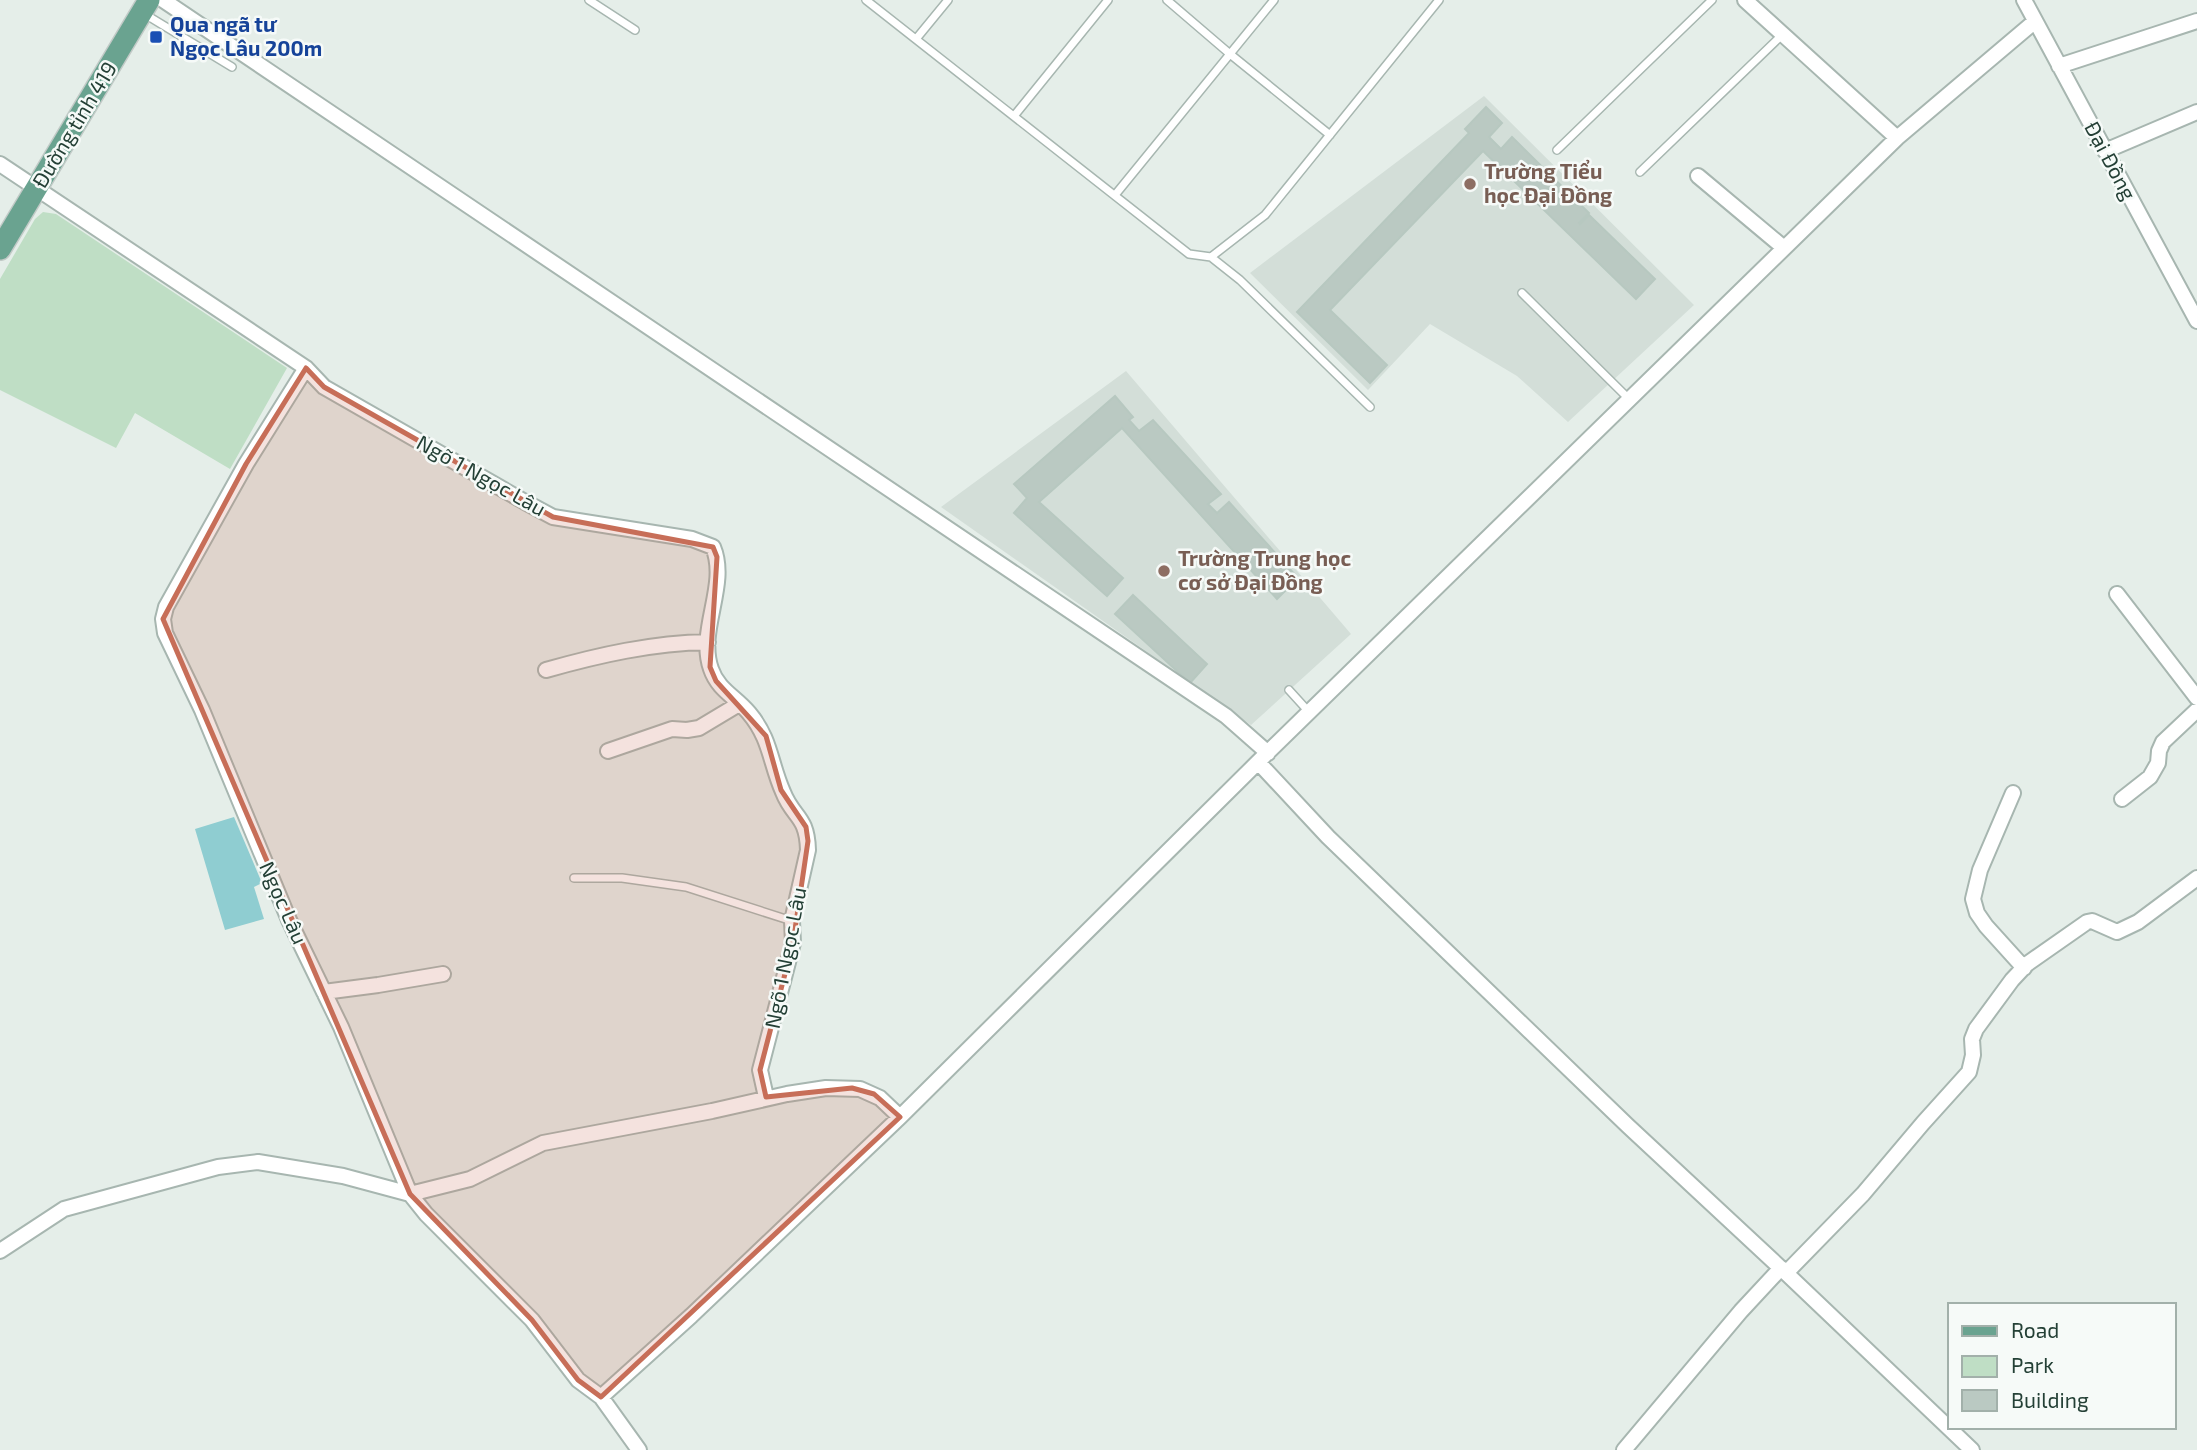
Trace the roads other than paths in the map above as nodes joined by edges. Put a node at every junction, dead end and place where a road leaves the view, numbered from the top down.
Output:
1 (163, 0) edge
2 (589, 0) edge
3 (866, 0) edge
4 (948, 0) edge
5 (1108, 0) edge
6 (1167, 0) edge
7 (1274, 0) edge
8 (1439, 0) edge
9 (1712, 0) edge
10 (1745, 0) edge
11 (2024, 0) edge
12 (146, 6) edge
13 (2034, 22) junction
14 (2197, 22) edge
15 (635, 30) dead end
16 (1783, 34) junction
17 (916, 39) junction
18 (1230, 54) junction
19 (2059, 66) junction
20 (232, 67) dead end
21 (2197, 112) edge
22 (1014, 116) junction
23 (1330, 135) junction
24 (1897, 138) junction
25 (1556, 150) dead end
26 (2105, 151) junction
27 (0, 164) edge
28 (1640, 172) dead end
29 (1698, 176) dead end
30 (37, 188) junction
31 (1115, 195) junction
32 (1784, 248) junction
33 (0, 249) edge
34 (1210, 257) junction
35 (1522, 293) dead end
36 (2192, 302) edge
37 (2197, 321) edge
38 (306, 368) junction
39 (1630, 399) junction
40 (1370, 407) dead end
41 (2117, 594) dead end
42 (708, 642) junction
43 (546, 670) dead end
44 (1289, 690) dead end
45 (2197, 698) edge
46 (739, 704) junction
47 (2197, 710) edge
48 (1309, 713) junction
49 (608, 751) dead end
50 (1263, 758) junction
51 (2013, 793) dead end
52 (2122, 799) dead end
53 (574, 878) dead end
54 (2197, 878) edge
55 (792, 921) junction
56 (2024, 968) junction
57 (443, 974) dead end
58 (324, 992) junction
59 (766, 1097) junction
60 (900, 1117) junction
61 (410, 1194) junction
62 (0, 1251) edge
63 (1783, 1270) junction
64 (601, 1397) junction
65 (1948, 1427) edge
66 (1950, 1429) edge
67 (639, 1450) edge
68 (1624, 1450) edge
69 (1972, 1450) edge

1 - 50 street
2 - 15 lane
3 - 17 lane
4 - 17 lane
5 - 22 lane
6 - 18 lane
7 - 18 lane
8 - 23 lane
9 - 25 lane
10 - 16 street
11 - 13 street, Đại Đồng
12 - 20 lane
12 - 30 main road, Đường tỉnh 419
13 - 19 street, Đại Đồng
13 - 24 street
14 - 19 street
16 - 24 street
16 - 28 lane
17 - 22 lane
18 - 23 lane
18 - 31 lane
19 - 26 street, Đại Đồng
21 - 26 street
22 - 31 lane
23 - 34 lane
24 - 32 street
26 - 36 street, Đại Đồng
27 - 30 street
29 - 32 street
30 - 33 main road, Đường tỉnh 419
30 - 38 street
31 - 34 lane
32 - 39 street
34 - 40 lane
35 - 39 lane
36 - 37 street, Đại Đồng
38 - 42 street, Ngõ 1 Ngọc Lâu
38 - 58 street, Ngọc Lâu
39 - 48 street
41 - 45 street
42 - 43 street
42 - 46 street, Ngõ 1 Ngọc Lâu
44 - 48 lane
46 - 49 street
46 - 55 street, Ngõ 1 Ngọc Lâu
47 - 52 street
48 - 50 street
50 - 60 street
50 - 63 street
51 - 56 street
53 - 55 lane
54 - 56 street
55 - 59 street, Ngõ 1 Ngọc Lâu
56 - 63 street
57 - 58 street
58 - 61 street, Ngọc Lâu
59 - 60 street
59 - 61 street
60 - 64 street
61 - 62 street
61 - 64 street, Ngọc Lâu
63 - 65 street
63 - 68 street
64 - 67 street, Ngọc Lâu
66 - 69 street

